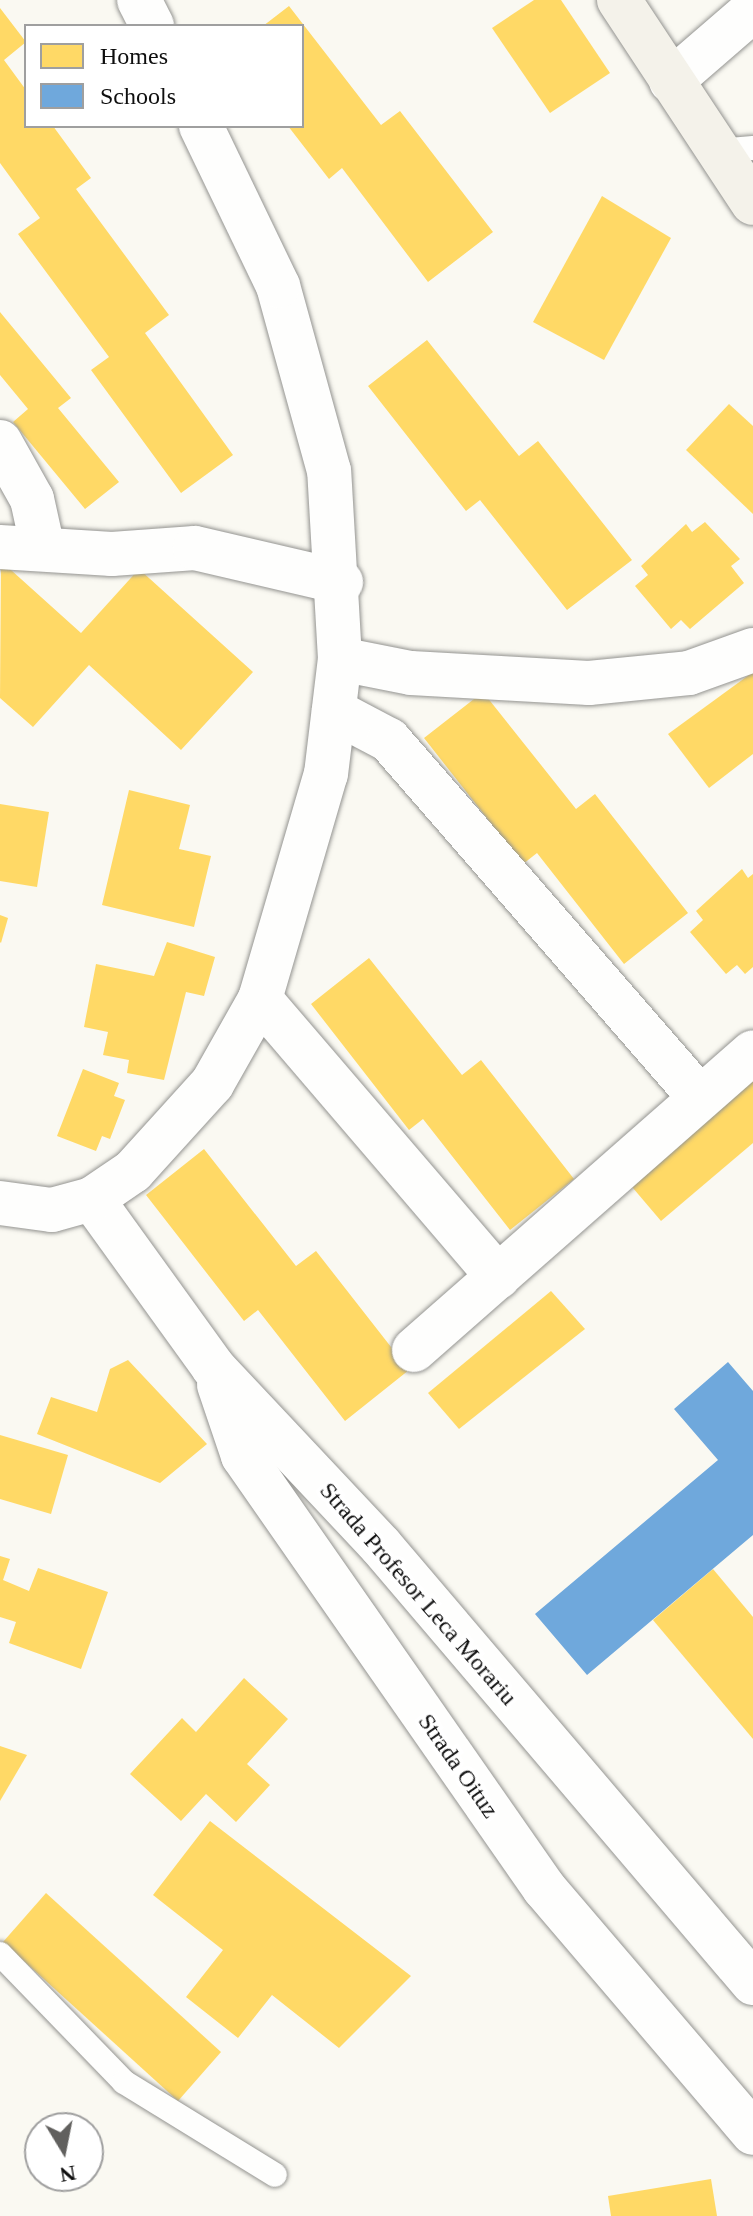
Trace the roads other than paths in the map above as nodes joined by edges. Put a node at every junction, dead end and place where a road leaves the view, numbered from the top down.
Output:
1 (619, 0) edge
2 (753, 10) edge
3 (671, 81) junction
4 (202, 128) edge
5 (736, 150) edge
6 (753, 203) edge
7 (0, 442) edge
8 (0, 547) edge
9 (43, 549) junction
10 (341, 582) junction
11 (753, 650) edge
12 (340, 659) junction
13 (334, 711) junction
14 (260, 999) junction
15 (753, 1052) edge
16 (699, 1096) junction
17 (92, 1199) junction
18 (2, 1208) edge
19 (498, 1277) junction
20 (414, 1350) dead end
21 (213, 1367) junction
22 (0, 1954) edge
23 (753, 1983) edge
24 (753, 2133) edge
25 (275, 2175) dead end

1 - 3 street
2 - 3 street
3 - 5 street
4 - 10 street
5 - 6 street
7 - 9 street
8 - 9 street
9 - 10 street
10 - 12 street
11 - 12 street
12 - 13 street
13 - 14 street
13 - 16 street
14 - 17 street
14 - 19 street
15 - 16 street
16 - 19 street
17 - 18 street
17 - 21 street, Strada Profesor Leca Morariu
19 - 20 street
21 - 23 street, Strada Profesor Leca Morariu
21 - 24 street, Strada Oituz
22 - 25 lane

